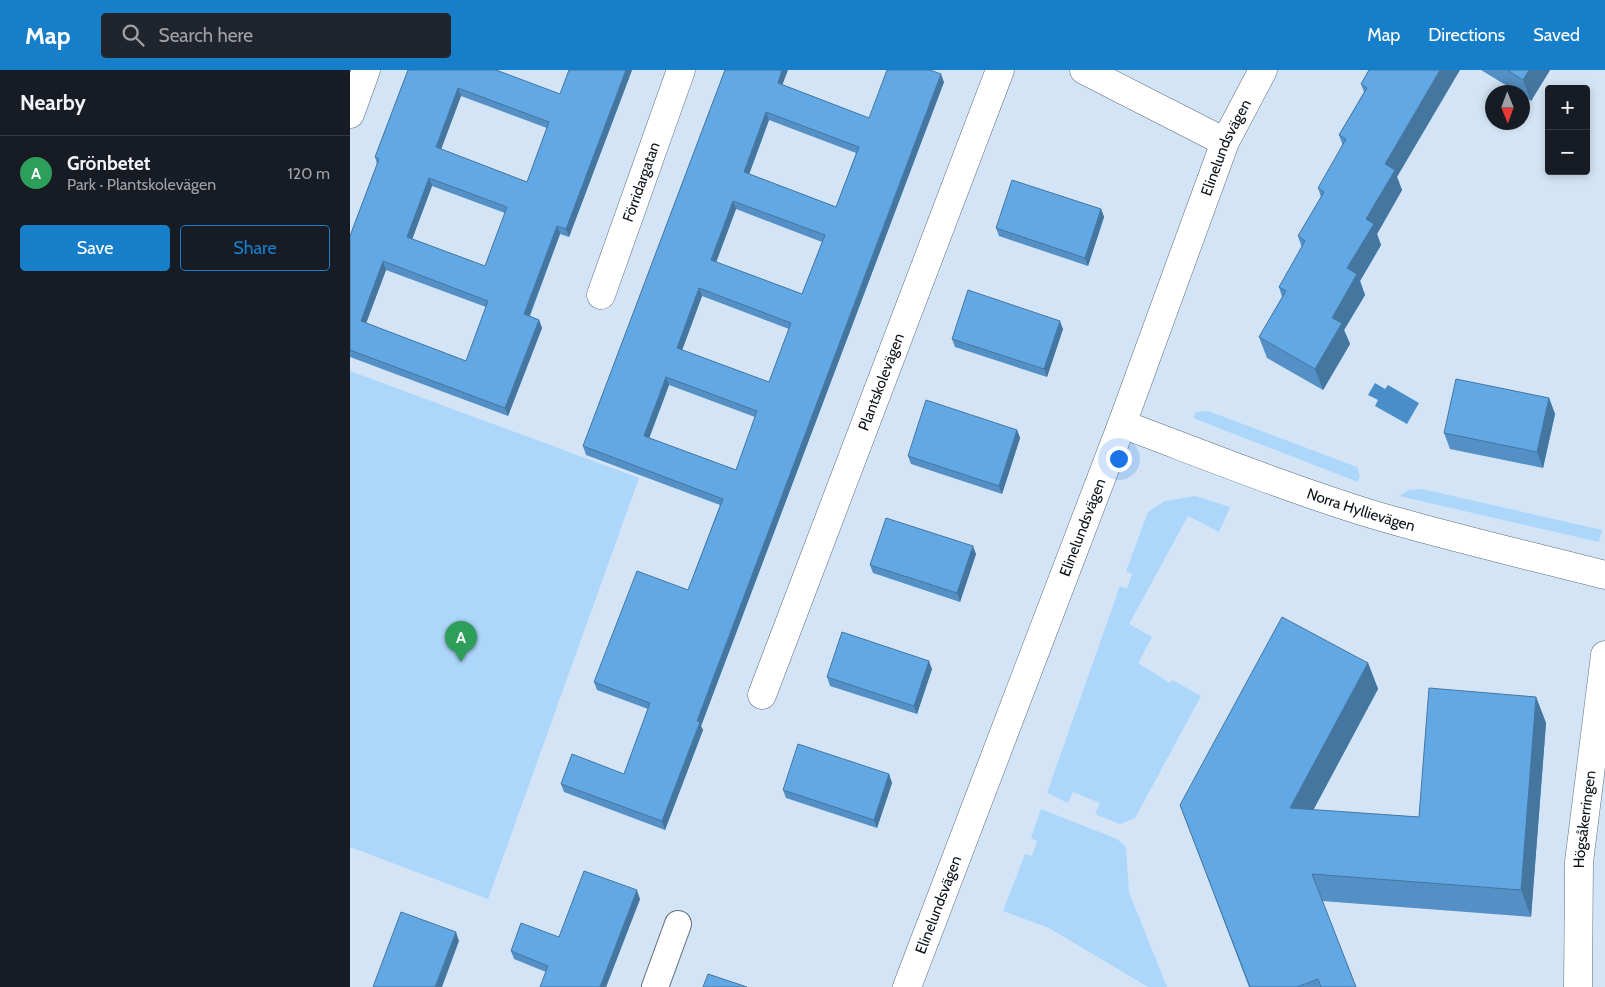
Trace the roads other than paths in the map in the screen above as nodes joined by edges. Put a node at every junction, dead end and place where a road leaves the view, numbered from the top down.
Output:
1 (366, 70) edge
2 (681, 70) edge
3 (1000, 70) edge
4 (1084, 70) edge
5 (1263, 70) edge
6 (350, 114) edge
7 (1225, 142) junction
8 (601, 295) dead end
9 (1122, 424) junction
10 (1605, 575) edge
11 (1605, 655) edge
12 (762, 695) dead end
13 (678, 924) dead end
14 (655, 987) edge
15 (907, 987) edge
16 (1578, 987) edge

1 - 6 street
2 - 8 street, Förridargatan
3 - 12 street, Plantskolevägen
4 - 7 street
5 - 7 street, Elinelundsvägen
7 - 9 street, Elinelundsvägen
9 - 10 street, Norra Hyllievägen
9 - 15 street, Elinelundsvägen
11 - 16 street, Högsåkerringen
13 - 14 street

